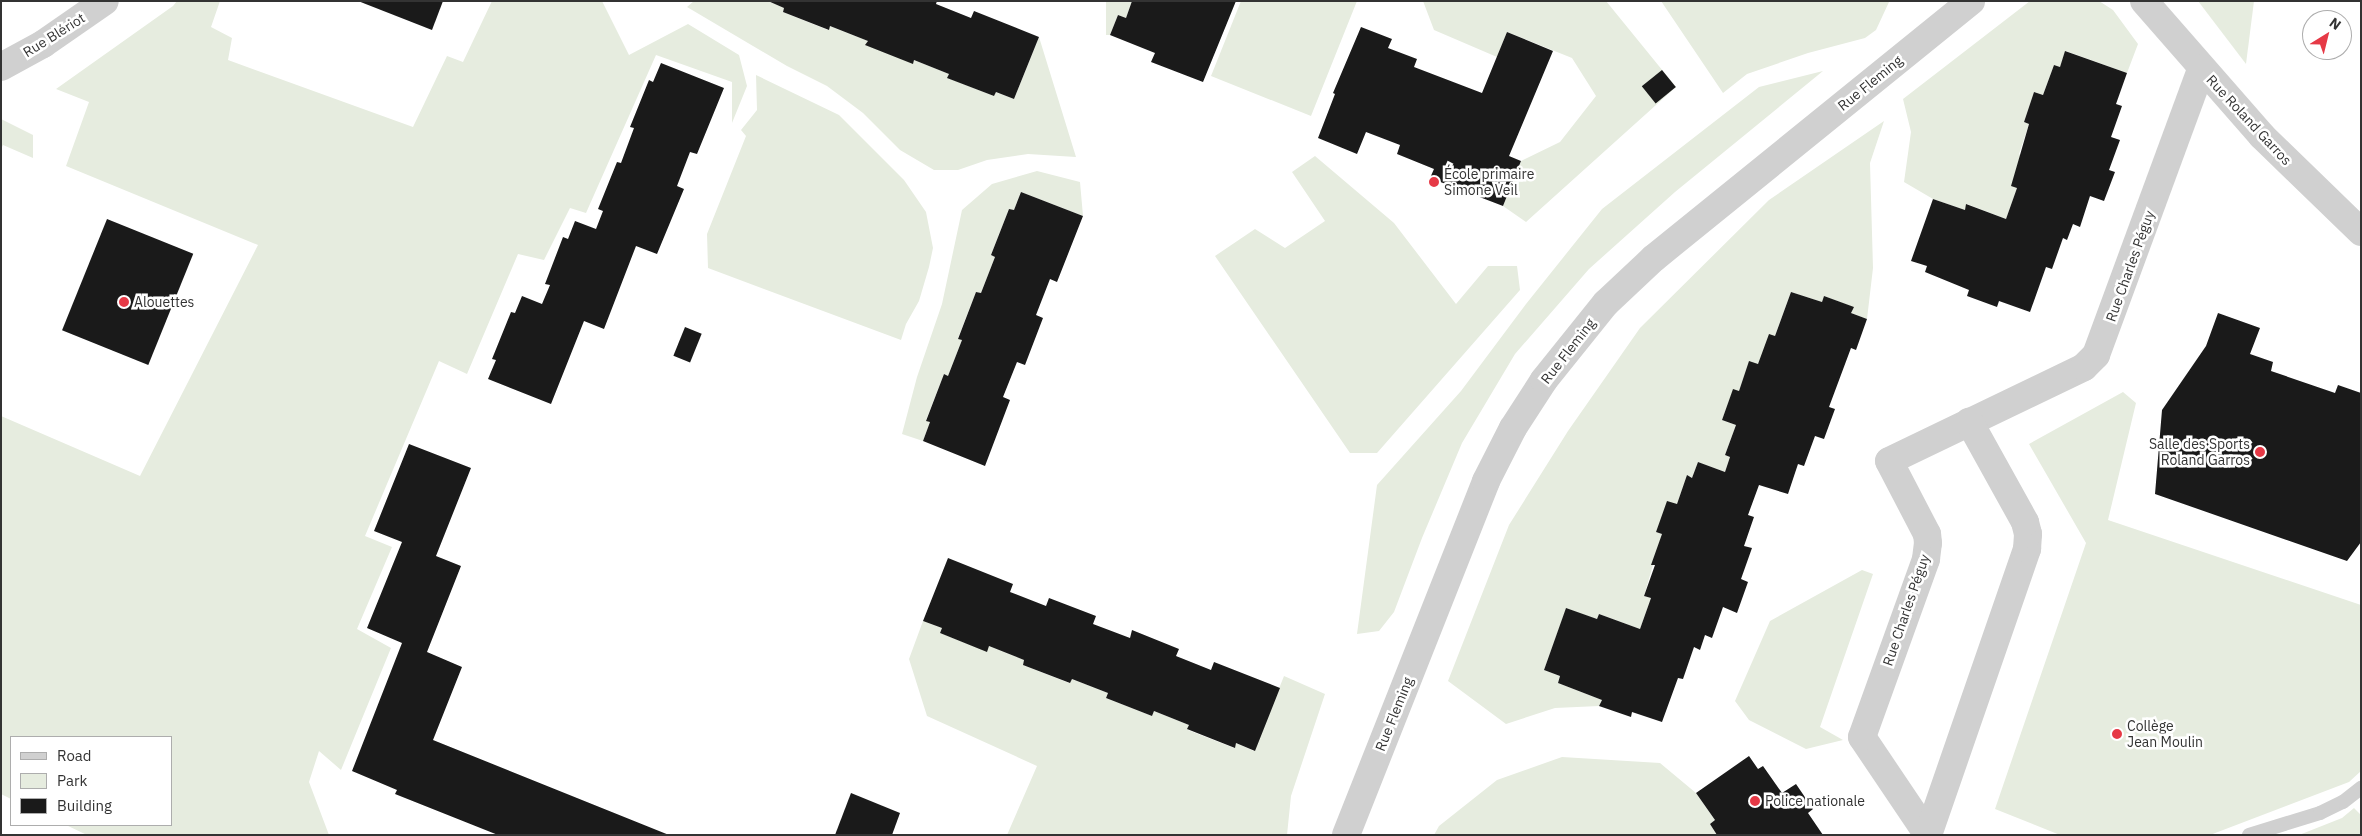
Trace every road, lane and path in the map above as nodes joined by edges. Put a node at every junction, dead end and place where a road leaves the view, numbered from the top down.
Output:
1 (105, 1) edge
2 (2144, 1) edge
3 (1960, 5) edge
4 (1, 67) edge
5 (2201, 69) junction
6 (2361, 232) edge
7 (1969, 421) junction
8 (2361, 788) edge
9 (1346, 835) edge
10 (1928, 835) edge
11 (2249, 835) edge

1 - 4 street, Rue Blériot
2 - 5 street, Rue Roland Garros
3 - 9 street, Rue Fleming
5 - 6 street, Rue Roland Garros
5 - 7 street, Rue Charles Péguy
7 - 10 street, Rue Charles Péguy
7 - 10 street, Rue Charles Péguy
8 - 11 lane

